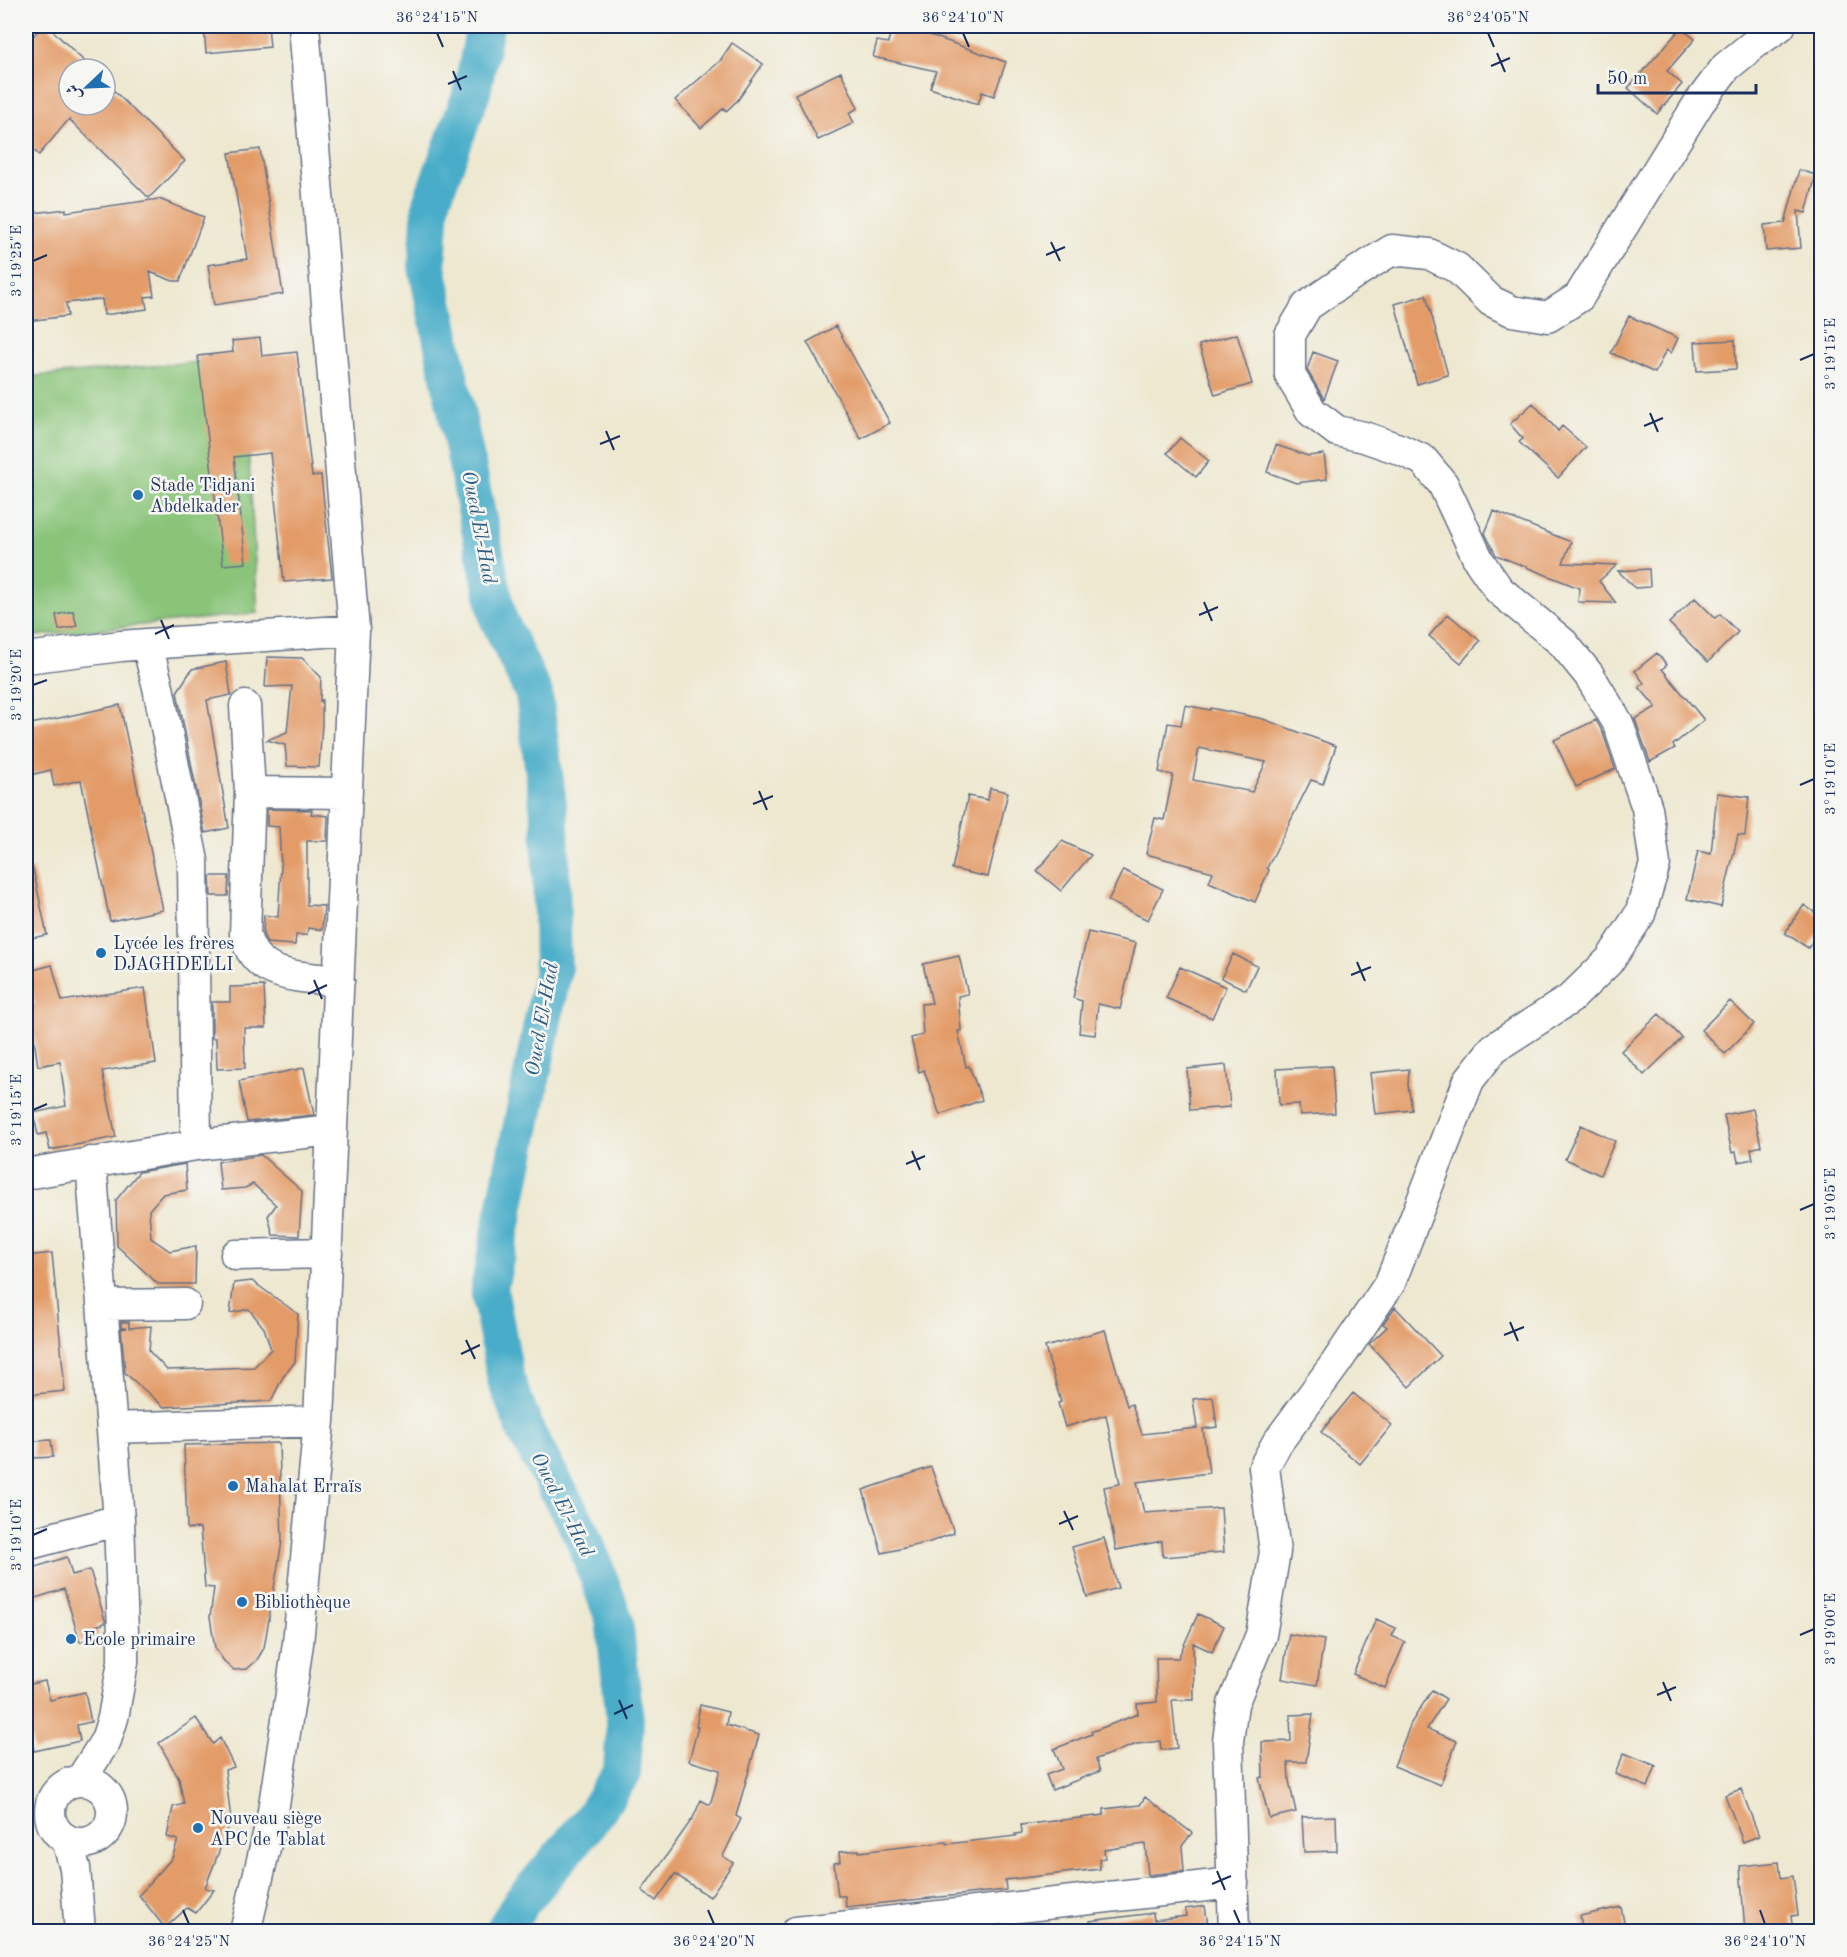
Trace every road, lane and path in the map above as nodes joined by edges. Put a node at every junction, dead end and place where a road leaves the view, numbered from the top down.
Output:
1 (304, 26) edge
2 (1780, 26) edge
3 (354, 630) junction
4 (147, 644) junction
5 (26, 658) edge
6 (245, 706) dead end
7 (250, 792) junction
8 (347, 794) junction
9 (339, 981) junction
10 (332, 1130) junction
11 (196, 1145) junction
12 (91, 1162) junction
13 (26, 1170) edge
14 (327, 1253) junction
15 (236, 1255) dead end
16 (186, 1304) dead end
17 (102, 1305) junction
18 (319, 1421) junction
19 (112, 1428) junction
20 (119, 1520) junction
21 (26, 1545) edge
22 (106, 1740) junction
23 (80, 1781) junction
24 (106, 1794) junction
25 (78, 1841) junction
26 (1233, 1883) junction
27 (80, 1932) edge
28 (245, 1932) edge
29 (796, 1932) edge
30 (1234, 1932) edge

1 - 3 street
2 - 26 street
3 - 4 street
3 - 8 street
4 - 5 street
4 - 11 street
6 - 7 street
7 - 8 street
7 - 9 street
8 - 9 street
9 - 10 street
10 - 11 street
10 - 14 street
11 - 12 street
12 - 13 street
12 - 17 street
14 - 15 street
14 - 18 street
16 - 17 street
17 - 19 street
18 - 19 street
18 - 28 street
19 - 20 street
20 - 21 street
20 - 22 street
22 - 23 street
22 - 24 street
23 - 24 street
23 - 25 street
24 - 25 street
25 - 27 street
26 - 29 street
26 - 30 street

